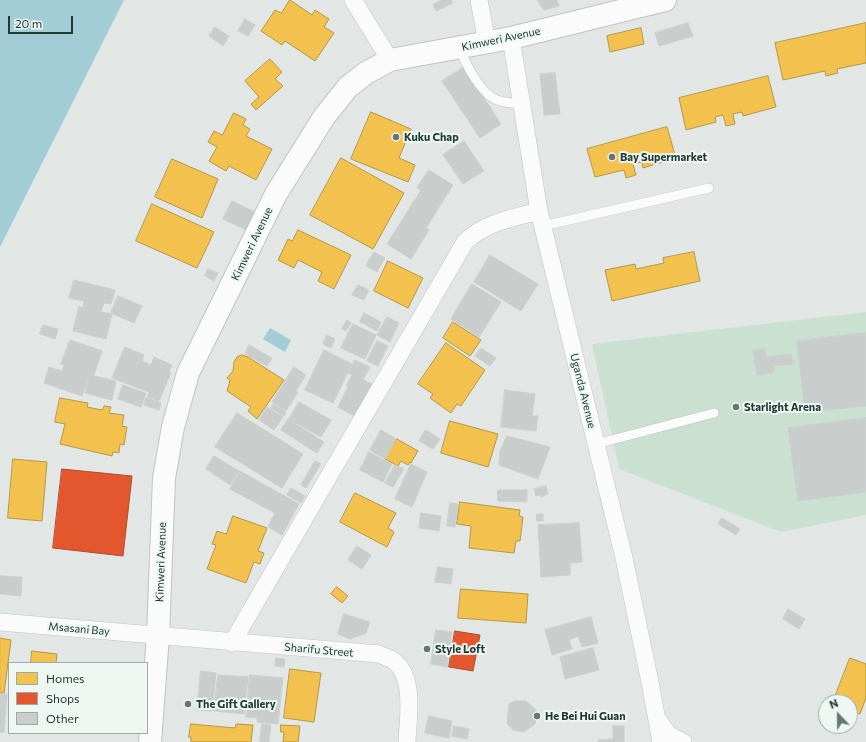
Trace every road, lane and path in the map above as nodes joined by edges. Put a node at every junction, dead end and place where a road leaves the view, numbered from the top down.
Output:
1 (352, 0) edge
2 (479, 0) edge
3 (665, 0) edge
4 (510, 38) junction
5 (487, 43) junction
6 (459, 48) junction
7 (390, 60) junction
8 (522, 104) junction
9 (709, 188) dead end
10 (541, 218) junction
11 (714, 413) dead end
12 (596, 444) junction
13 (0, 622) edge
14 (158, 636) junction
15 (232, 643) junction
16 (658, 720) junction
17 (150, 742) edge
18 (407, 742) edge
19 (661, 742) edge
20 (683, 742) edge

1 - 7 street
2 - 5 street
3 - 4 street, Kimweri Avenue
4 - 5 street, Kimweri Avenue
4 - 8 street, Uganda Avenue
5 - 6 street, Kimweri Avenue
6 - 7 street, Kimweri Avenue
6 - 8 lane
7 - 14 street, Kimweri Avenue
8 - 10 street, Uganda Avenue
9 - 10 lane
10 - 12 street, Uganda Avenue
10 - 15 street
11 - 12 lane
12 - 16 street, Uganda Avenue
13 - 14 street, Msasani Bay
14 - 15 street, Sharifu Street
14 - 17 street, Kimweri Avenue
15 - 18 street, Sharifu Street
16 - 19 street, Uganda Avenue
16 - 20 street

